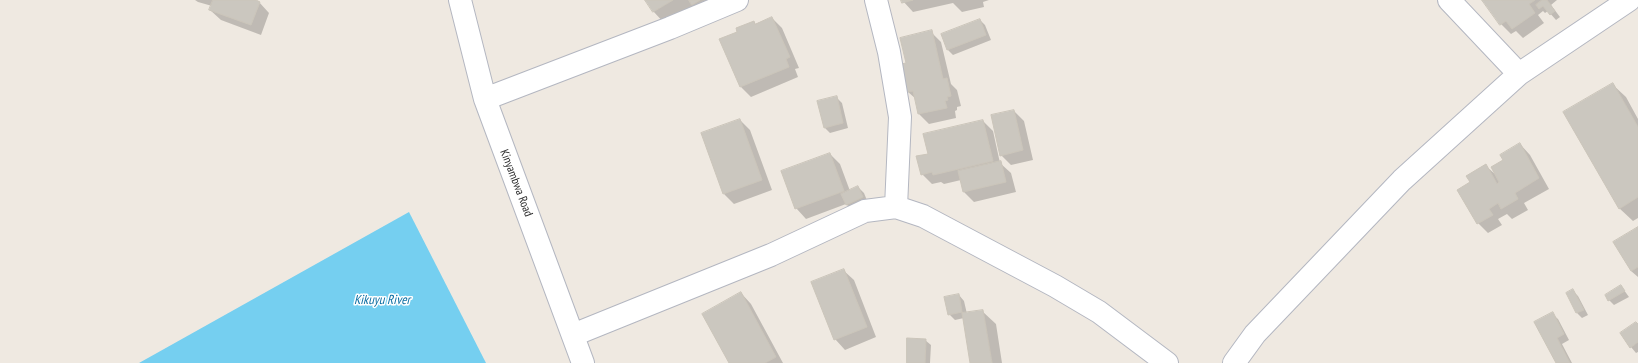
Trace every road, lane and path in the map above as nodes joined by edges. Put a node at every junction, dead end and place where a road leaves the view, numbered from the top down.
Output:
1 (461, 0) edge
2 (737, 0) edge
3 (876, 0) edge
4 (1449, 0) edge
5 (1629, 0) edge
6 (1519, 74) junction
7 (484, 99) junction
8 (896, 207) junction
9 (574, 335) junction
10 (583, 363) edge
11 (1167, 363) edge
12 (1234, 363) edge

1 - 7 street, Kinyambwa Road
2 - 7 street
3 - 8 street
4 - 6 street
5 - 6 street
6 - 12 street
7 - 9 street, Kinyambwa Road
8 - 9 street
8 - 11 street
9 - 10 street, Kinyambwa Road

